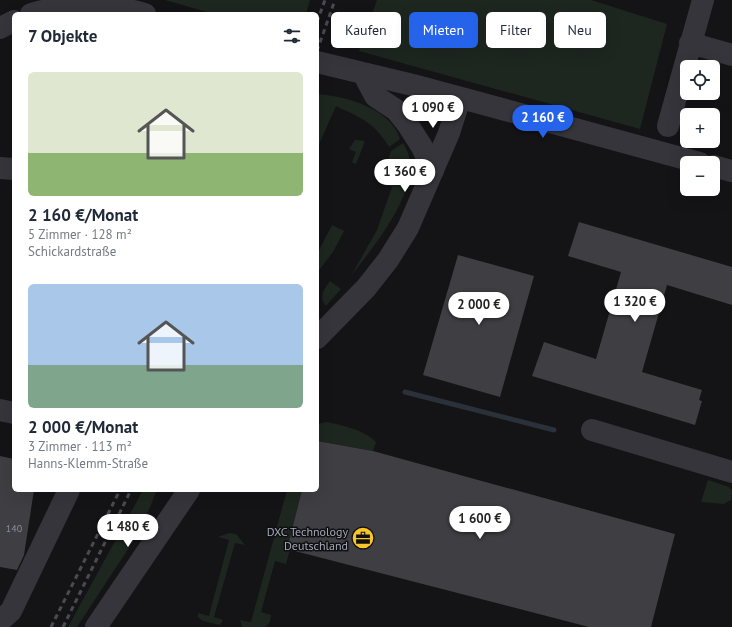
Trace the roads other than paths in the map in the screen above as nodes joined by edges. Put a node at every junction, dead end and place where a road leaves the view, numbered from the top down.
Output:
1 (703, 0) edge
2 (38, 12) edge
3 (137, 12) edge
4 (12, 22) edge
5 (0, 28) edge
6 (690, 44) junction
7 (732, 55) edge
8 (319, 62) edge
9 (363, 73) junction
10 (460, 98) junction
11 (668, 126) dead end
12 (680, 158) edge
13 (0, 168) edge
14 (720, 168) edge
15 (12, 169) edge
16 (433, 171) junction
17 (732, 171) edge
18 (319, 336) edge
19 (0, 410) edge
20 (12, 413) edge
21 (592, 430) dead end
22 (732, 472) edge
23 (68, 492) edge
24 (188, 492) edge
25 (0, 621) edge
26 (96, 627) edge

1 - 6 street
2 - 3 street
4 - 5 street
6 - 7 street
6 - 11 street
8 - 9 street
9 - 10 street
9 - 16 street
10 - 12 street
10 - 16 street
13 - 15 street
14 - 17 street
16 - 18 street
19 - 20 street
21 - 22 street
23 - 25 street
24 - 26 street

